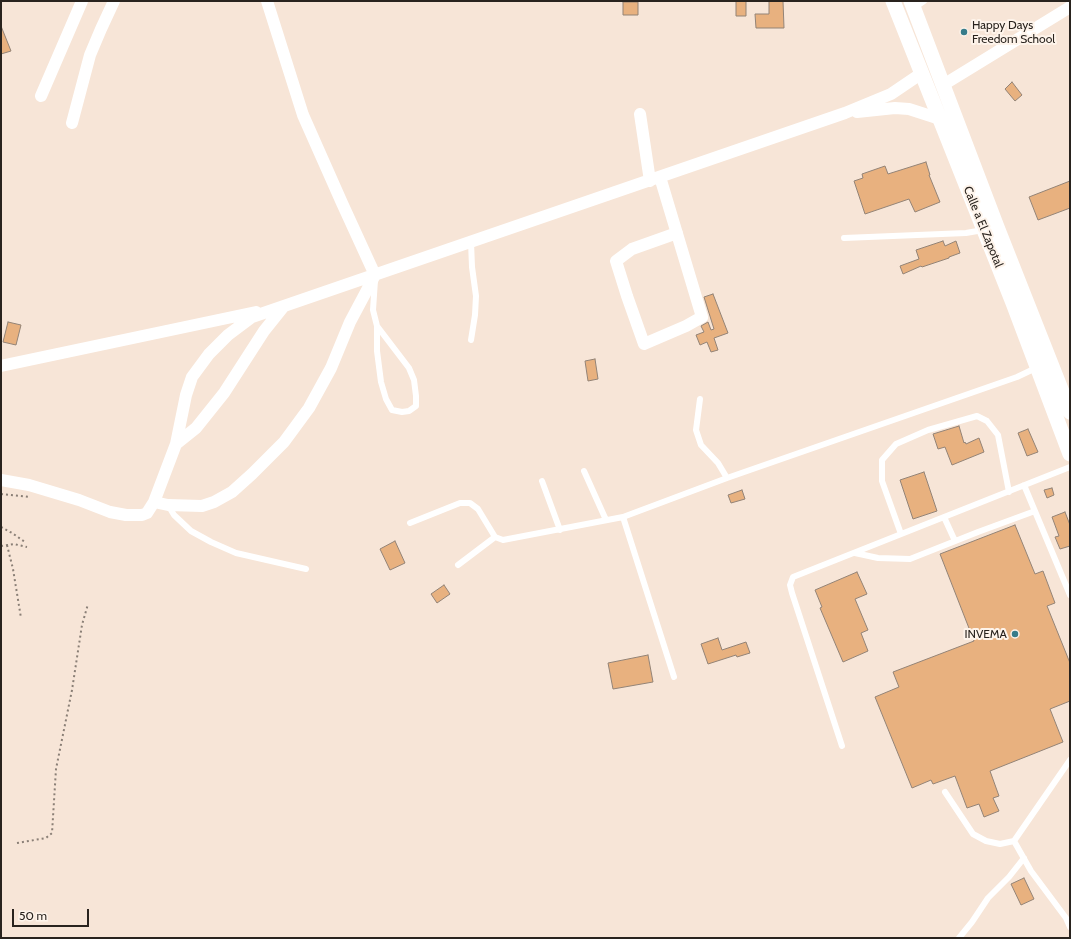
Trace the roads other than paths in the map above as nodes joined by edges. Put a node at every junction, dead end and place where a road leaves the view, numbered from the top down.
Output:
1 (82, 1) edge
2 (114, 1) edge
3 (267, 1) edge
4 (893, 1) edge
5 (917, 3) edge
6 (1070, 7) edge
7 (922, 73) junction
8 (943, 85) junction
9 (41, 96) dead end
10 (640, 114) dead end
11 (845, 114) junction
12 (940, 118) junction
13 (72, 123) dead end
14 (655, 179) junction
15 (984, 230) junction
16 (677, 233) junction
17 (844, 238) dead end
18 (471, 242) junction
19 (375, 275) junction
20 (284, 306) junction
21 (377, 326) junction
22 (471, 340) dead end
23 (1, 366) edge
24 (1038, 367) junction
25 (700, 399) dead end
26 (1070, 412) edge
27 (176, 444) junction
28 (1070, 454) edge
29 (1070, 467) edge
30 (584, 471) dead end
31 (728, 478) junction
32 (1, 480) edge
33 (542, 481) dead end
34 (1024, 485) junction
35 (1009, 492) junction
36 (154, 502) junction
37 (168, 505) junction
38 (1035, 511) junction
39 (623, 517) junction
40 (944, 517) junction
41 (606, 520) junction
42 (410, 523) dead end
43 (560, 530) junction
44 (901, 534) junction
45 (495, 537) junction
46 (955, 541) junction
47 (855, 553) junction
48 (458, 566) dead end
49 (306, 569) dead end
50 (1070, 595) edge
51 (674, 677) dead end
52 (842, 746) dead end
53 (1070, 760) edge
54 (945, 792) dead end
55 (1014, 841) junction
56 (1024, 858) junction
57 (1070, 927) edge
58 (959, 938) edge

1 - 9 street
2 - 13 street
3 - 19 street
4 - 7 street, Calle a El Zapotal
5 - 8 street, Calle a El Zapotal
6 - 8 street
7 - 11 street
7 - 12 street, Calle a El Zapotal
8 - 26 street, Calle a El Zapotal
10 - 14 street
11 - 12 street
11 - 14 street
12 - 15 street, Calle a El Zapotal
14 - 16 street
14 - 18 street
15 - 17 lane
15 - 24 street, Calle a El Zapotal
16 - 16 street
18 - 19 street
18 - 22 lane
19 - 20 street
19 - 21 lane
19 - 37 street
20 - 23 street
20 - 27 street
20 - 27 street
21 - 21 lane
24 - 28 street, Calle a El Zapotal
24 - 31 lane
25 - 31 lane
27 - 36 street
29 - 34 lane
30 - 41 lane
31 - 39 lane
32 - 36 street
33 - 43 lane
34 - 35 lane
34 - 38 lane
35 - 40 lane
35 - 44 lane
36 - 37 street
37 - 49 lane
38 - 46 lane
38 - 50 lane
39 - 41 lane
39 - 51 lane
40 - 44 lane
40 - 46 lane
41 - 43 lane
42 - 45 lane
43 - 45 lane
44 - 47 lane
45 - 48 lane
46 - 47 lane
47 - 52 lane
53 - 55 lane
54 - 55 lane
55 - 56 lane
56 - 57 lane
56 - 58 lane

